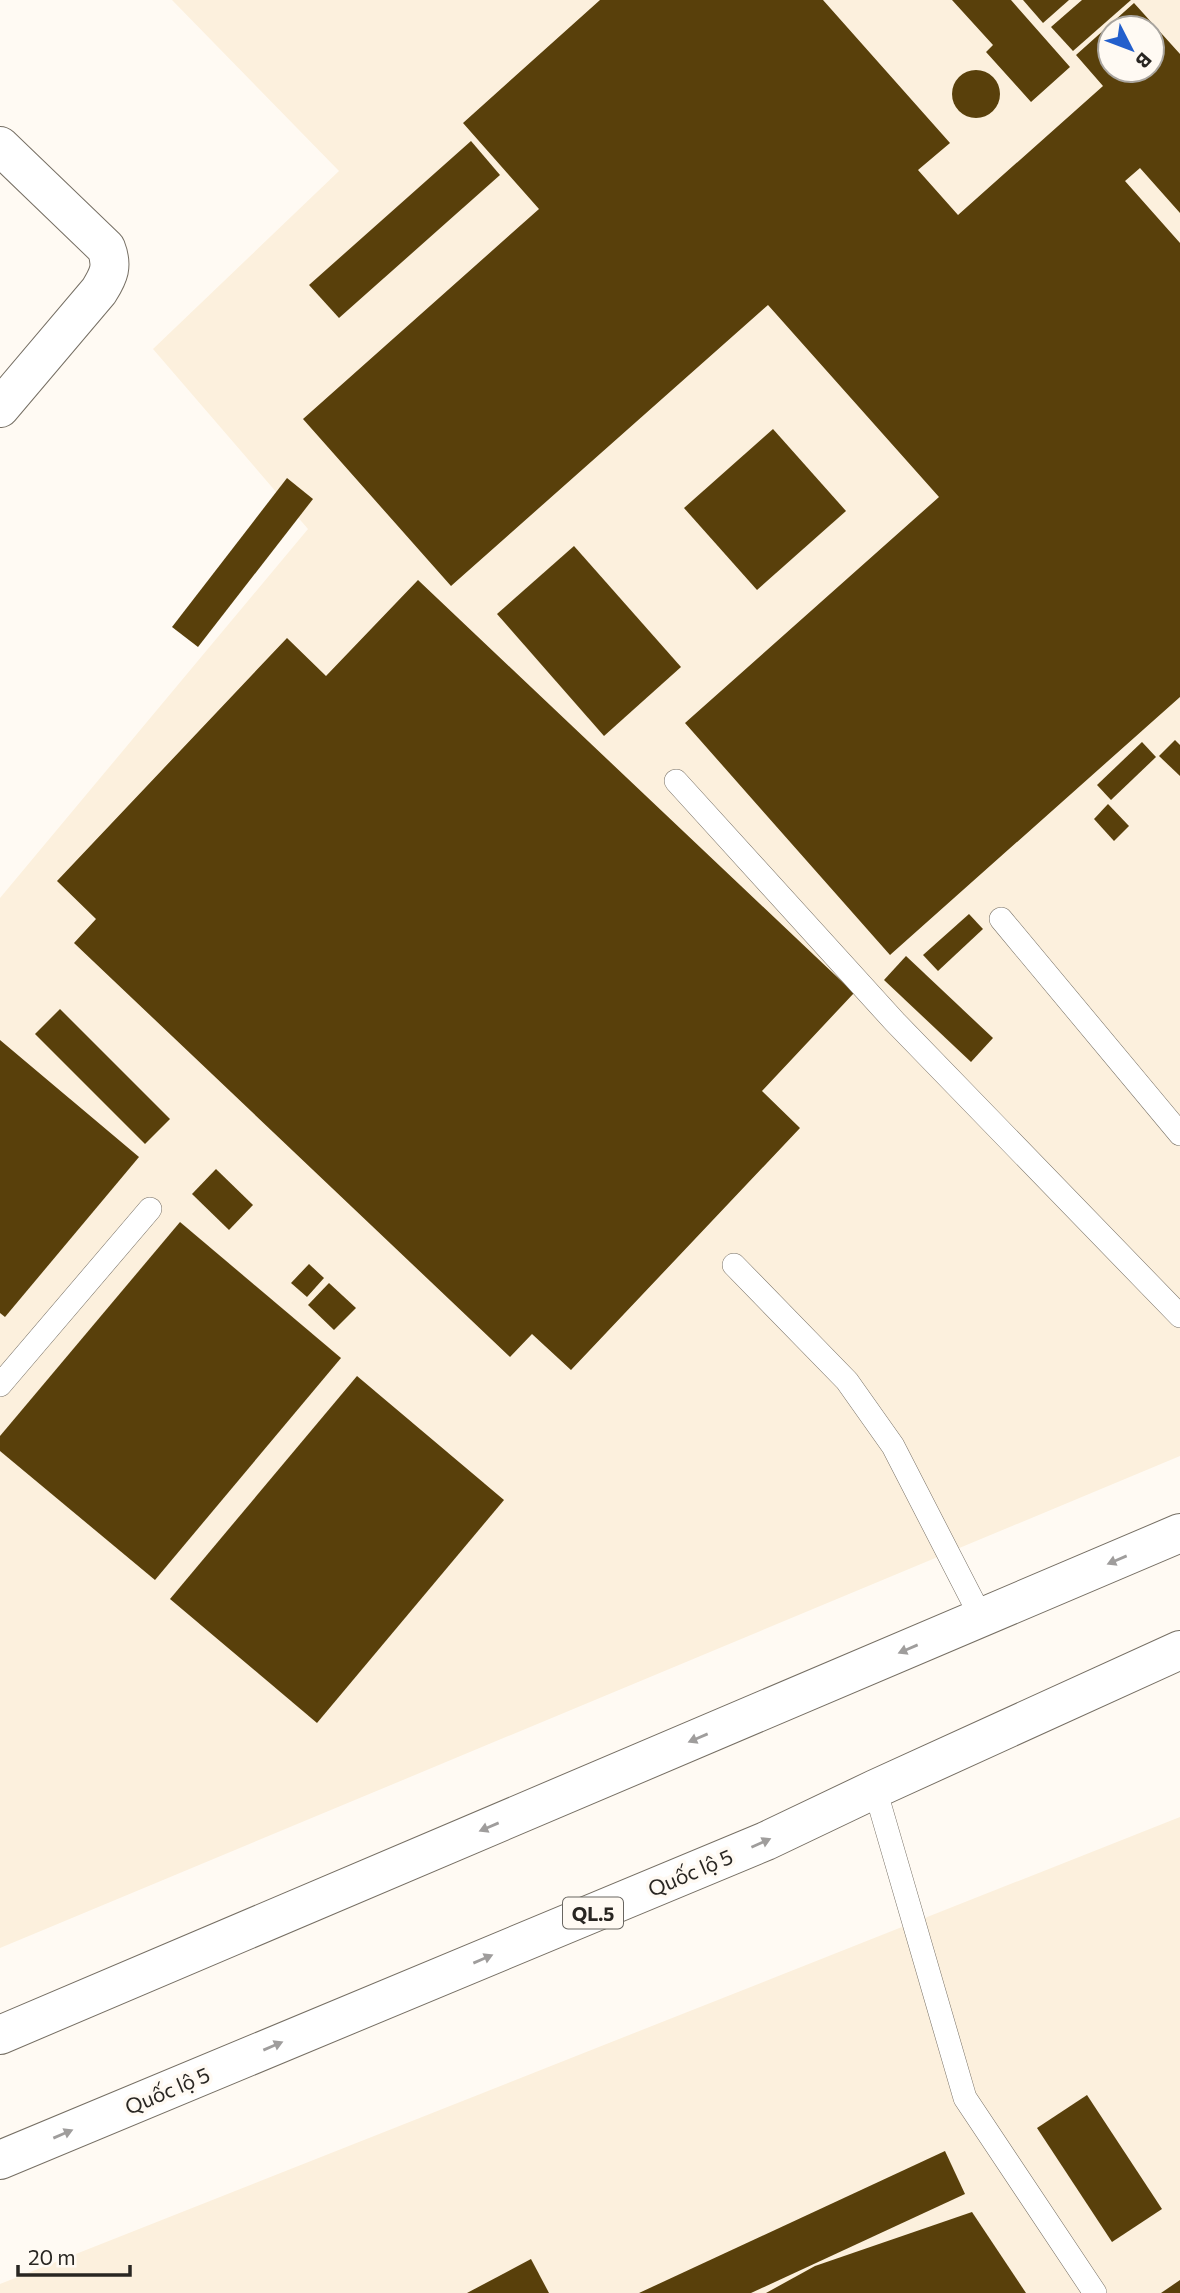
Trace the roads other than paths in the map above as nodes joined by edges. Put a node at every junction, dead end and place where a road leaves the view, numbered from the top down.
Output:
1 (0, 146) edge
2 (0, 408) edge
3 (676, 780) dead end
4 (1001, 919) dead end
5 (1180, 1134) edge
6 (150, 1209) dead end
7 (734, 1265) dead end
8 (1180, 1316) edge
9 (0, 1385) edge
10 (1180, 1533) edge
11 (981, 1617) junction
12 (1180, 1650) edge
13 (875, 1788) junction
14 (0, 2035) edge
15 (0, 2160) edge
16 (1095, 2293) edge

1 - 2 main road
3 - 8 lane
4 - 5 lane
6 - 9 lane
7 - 11 lane
10 -> 11 main road
11 -> 14 main road
12 - 13 main road, Quốc lộ 5 / QL.5
15 -> 13 main road, Quốc lộ 5 / QL.5
13 - 16 lane

